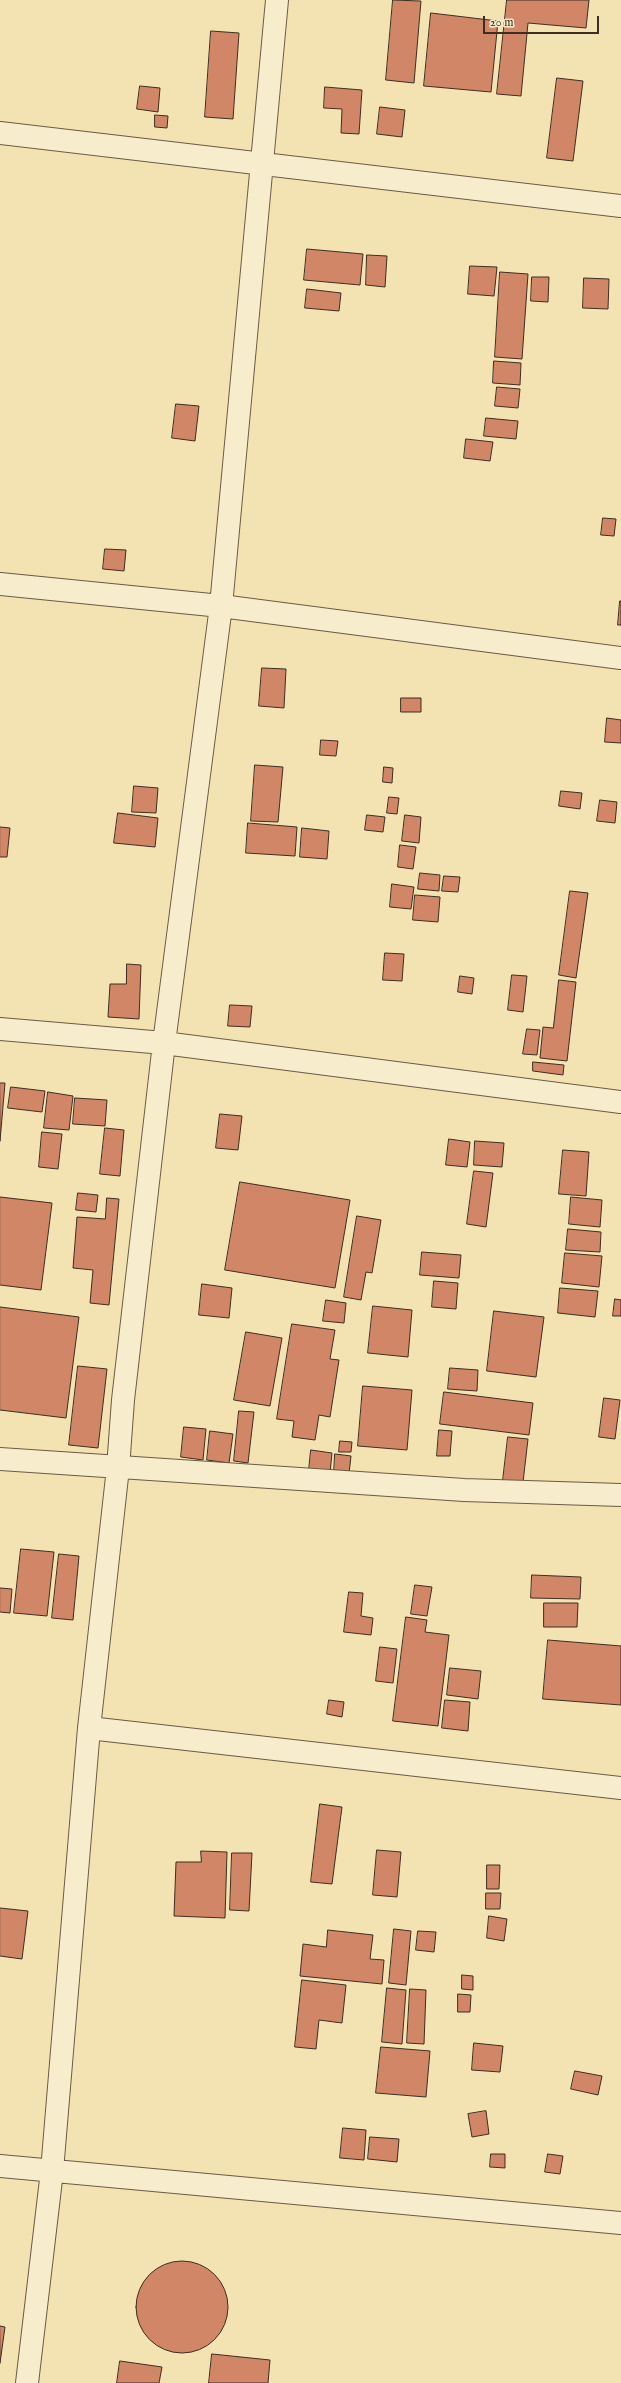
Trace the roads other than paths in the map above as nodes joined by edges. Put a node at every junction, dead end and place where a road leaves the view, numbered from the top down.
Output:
1 (277, 0) edge
2 (0, 133) edge
3 (261, 164) junction
4 (621, 206) edge
5 (0, 584) edge
6 (220, 606) junction
7 (621, 658) edge
8 (0, 1029) edge
9 (164, 1043) junction
10 (621, 1102) edge
11 (0, 1459) edge
12 (118, 1468) junction
13 (621, 1496) edge
14 (89, 1728) junction
15 (621, 1788) edge
16 (0, 2166) edge
17 (52, 2171) junction
18 (621, 2224) edge
19 (27, 2383) edge

1 - 3 street
2 - 3 street
3 - 4 street
3 - 6 street
5 - 6 street
6 - 7 street
6 - 9 street
8 - 9 street
9 - 10 street
9 - 12 street
11 - 12 street
12 - 13 street
12 - 14 street
14 - 15 street
14 - 17 street
16 - 17 street
17 - 18 street
17 - 19 street

